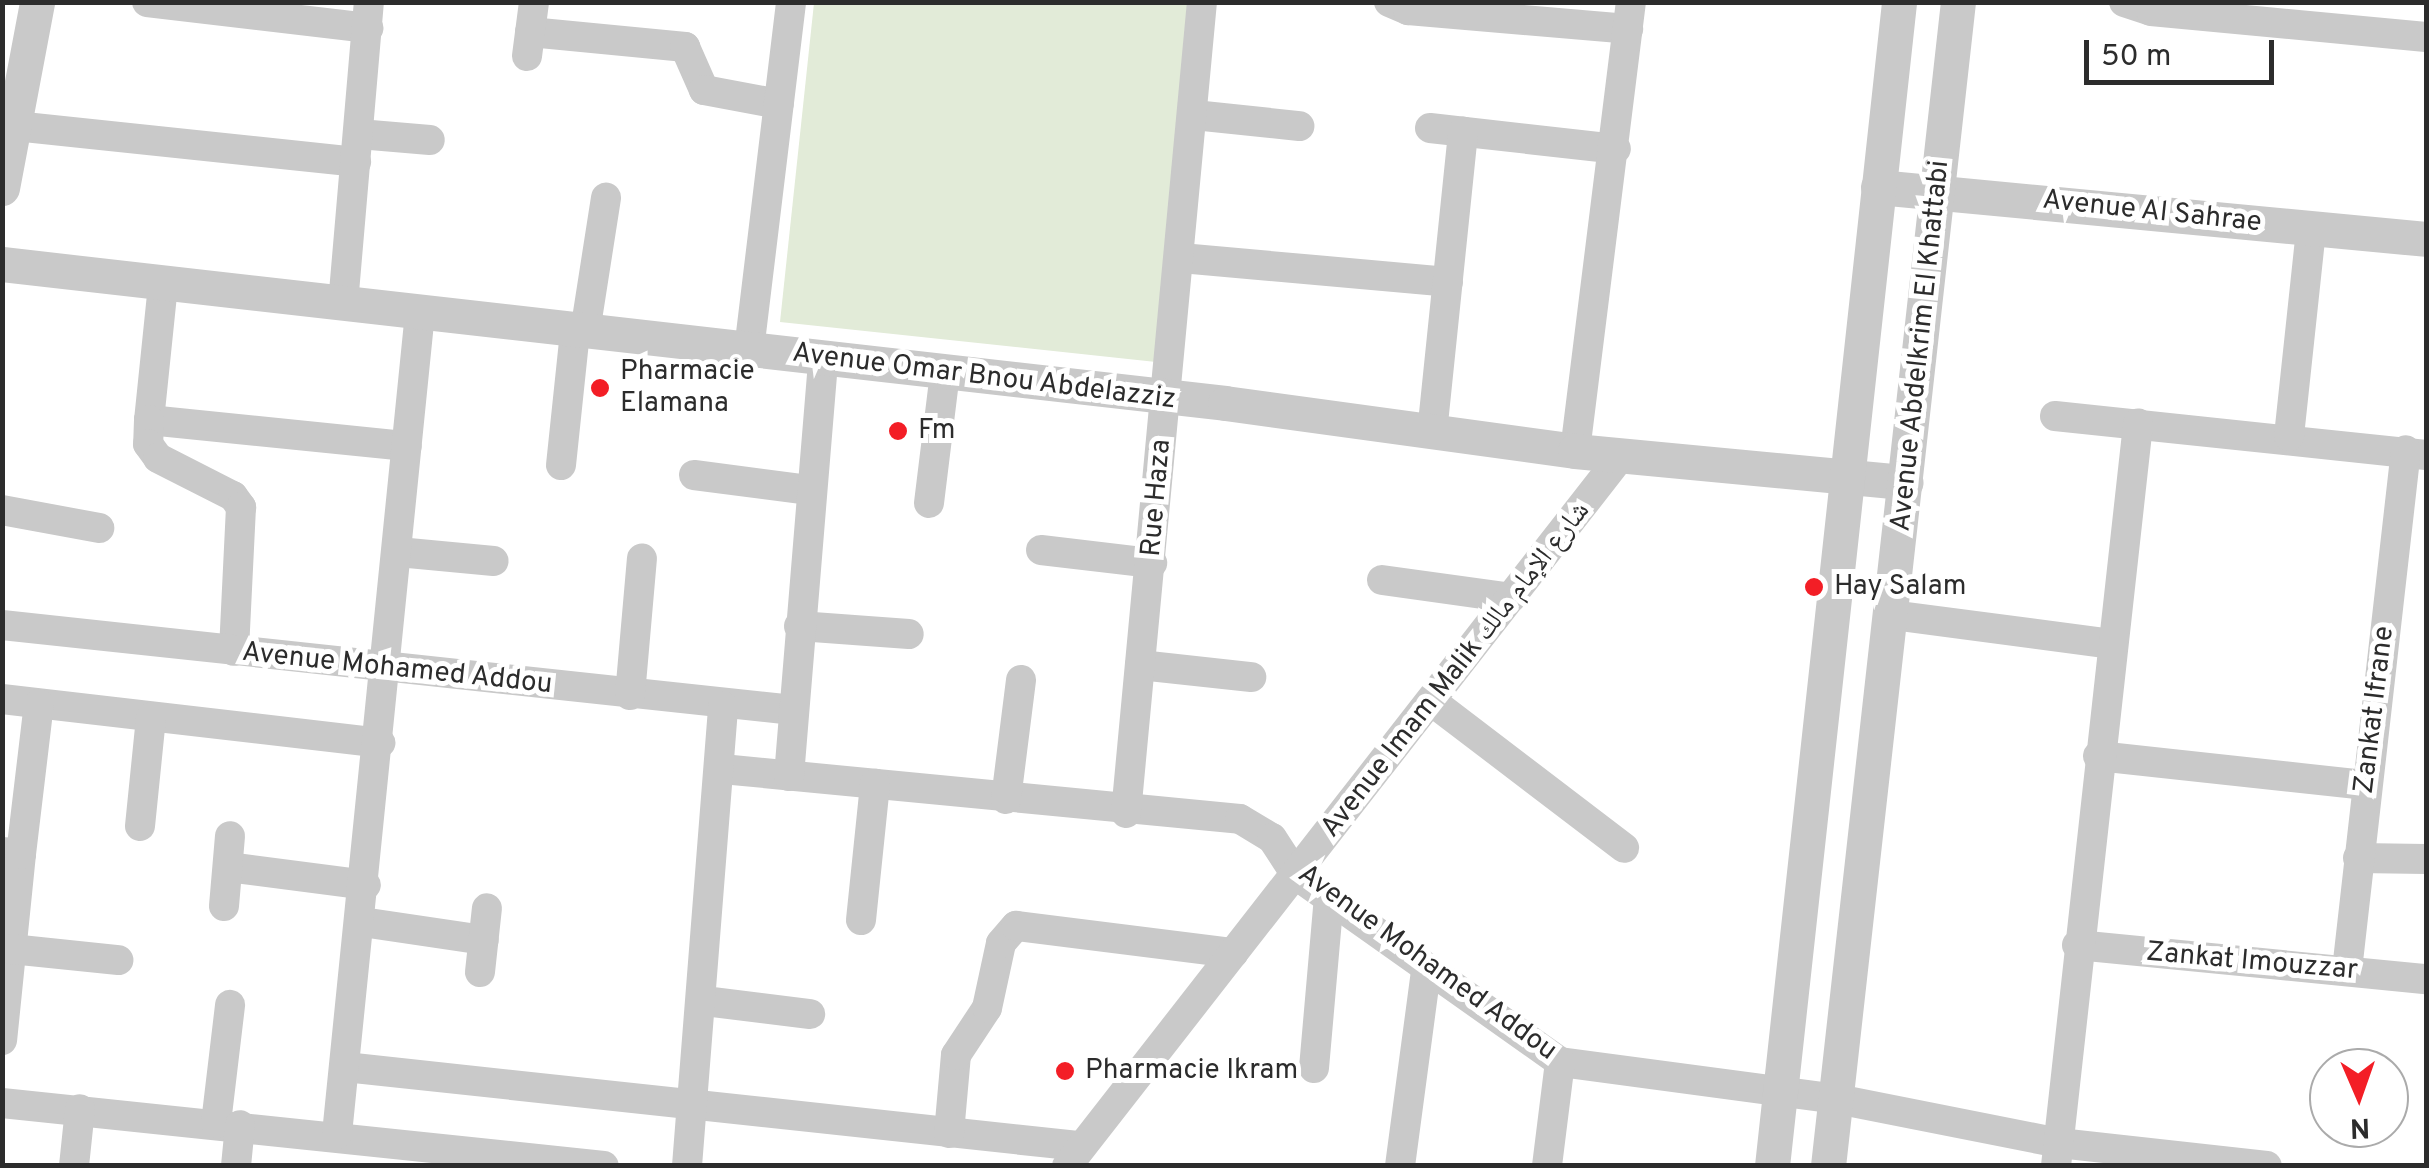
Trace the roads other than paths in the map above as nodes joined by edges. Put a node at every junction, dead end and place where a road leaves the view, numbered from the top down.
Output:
1 (37, 2) edge
2 (148, 2) edge
3 (791, 2) edge
4 (1202, 2) edge
5 (1389, 2) edge
6 (1898, 2) edge
7 (1958, 2) edge
8 (2138, 7) edge
9 (2326, 14) edge
10 (368, 15) edge
11 (1629, 16) edge
12 (530, 30) edge
13 (2426, 38) edge
14 (12, 87) edge
15 (779, 104) junction
16 (1194, 116) junction
17 (16, 126) junction
18 (1299, 126) dead end
19 (1430, 128) dead end
20 (1463, 132) junction
21 (430, 140) dead end
22 (357, 148) junction
23 (1616, 149) junction
24 (1878, 187) junction
25 (2, 188) edge
26 (1938, 191) junction
27 (606, 198) dead end
28 (2311, 229) junction
29 (2426, 237) edge
30 (1180, 258) junction
31 (2, 264) edge
32 (1448, 282) junction
33 (163, 285) junction
34 (343, 304) junction
35 (420, 312) junction
36 (580, 332) junction
37 (749, 350) junction
38 (823, 358) junction
39 (945, 372) junction
40 (1165, 398) junction
41 (2054, 416) dead end
42 (149, 420) junction
43 (2138, 424) junction
44 (1432, 433) junction
45 (2288, 436) junction
46 (407, 446) junction
47 (1576, 451) junction
48 (2416, 452) edge
49 (1622, 456) junction
50 (562, 465) dead end
51 (694, 475) dead end
52 (1846, 476) junction
53 (1906, 482) junction
54 (810, 490) junction
55 (930, 503) dead end
56 (2, 510) edge
57 (99, 528) dead end
58 (1041, 550) dead end
59 (398, 552) junction
60 (642, 559) dead end
61 (494, 561) dead end
62 (1152, 563) junction
63 (1382, 580) dead end
64 (1510, 598) junction
65 (1892, 615) junction
66 (2, 625) edge
67 (799, 626) junction
68 (910, 634) dead end
69 (2111, 644) junction
70 (234, 651) junction
71 (1140, 665) junction
72 (388, 668) junction
73 (1251, 678) dead end
74 (1021, 680) dead end
75 (630, 695) junction
76 (2, 700) edge
77 (1434, 703) junction
78 (40, 704) junction
79 (723, 706) junction
80 (793, 710) junction
81 (152, 718) junction
82 (380, 743) junction
83 (2098, 756) junction
84 (722, 770) junction
85 (789, 776) junction
86 (875, 784) junction
87 (2366, 785) junction
88 (1006, 799) junction
89 (1126, 813) junction
90 (140, 826) dead end
91 (1624, 848) dead end
92 (12, 853) edge
93 (2358, 858) junction
94 (2426, 858) edge
95 (1296, 874) junction
96 (366, 885) junction
97 (1329, 898) junction
98 (224, 906) dead end
99 (488, 908) dead end
100 (861, 920) dead end
101 (362, 922) junction
102 (484, 940) junction
103 (2077, 945) junction
104 (12, 948) junction
105 (1233, 953) junction
106 (118, 960) dead end
107 (1426, 970) junction
108 (2347, 970) junction
109 (480, 972) dead end
110 (2426, 979) edge
111 (704, 1001) junction
112 (230, 1005) dead end
113 (810, 1014) dead end
114 (2, 1040) edge
115 (1560, 1062) junction
116 (344, 1067) junction
117 (1314, 1068) dead end
118 (1780, 1090) junction
119 (1837, 1099) junction
120 (2, 1103) edge
121 (694, 1104) junction
122 (80, 1109) junction
123 (228, 1124) junction
124 (949, 1133) junction
125 (338, 1134) junction
126 (2057, 1154) edge
127 (1072, 1156) edge
128 (506, 1160) edge
129 (74, 1166) edge
130 (236, 1166) edge
131 (604, 1166) edge
132 (687, 1166) edge
133 (1400, 1166) edge
134 (1547, 1166) edge
135 (1772, 1166) edge
136 (1828, 1166) edge
137 (2267, 1166) edge

1 - 14 street
2 - 10 street
3 - 15 street
4 - 16 street, Rue Haza
5 - 11 street
6 - 24 street
7 - 26 street, Avenue Abdelkrim El Khattabi
8 - 9 street
9 - 13 street
10 - 22 street
11 - 23 street
12 - 15 street
14 - 17 street
15 - 37 street
16 - 18 street
16 - 30 street, Rue Haza
17 - 22 street
17 - 25 street
19 - 20 street
20 - 23 street
20 - 32 street
21 - 22 street
22 - 34 street
23 - 47 street
24 - 26 street, Avenue Al Sahrae
24 - 52 street
26 - 28 street, Avenue Al Sahrae
26 - 53 street, Avenue Abdelkrim El Khattabi
27 - 36 street
28 - 29 street, Avenue Al Sahrae
28 - 45 street
30 - 32 street
30 - 40 street, Rue Haza
31 - 33 street, Avenue Omar Bnou Abdelazziz
32 - 44 street
33 - 34 street, Avenue Omar Bnou Abdelazziz
33 - 42 street
34 - 35 street, Avenue Omar Bnou Abdelazziz
35 - 36 street, Avenue Omar Bnou Abdelazziz
35 - 46 street
36 - 37 street, Avenue Omar Bnou Abdelazziz
36 - 50 street
37 - 38 street, Avenue Omar Bnou Abdelazziz
38 - 39 street, Avenue Omar Bnou Abdelazziz
38 - 54 street
39 - 40 street, Avenue Omar Bnou Abdelazziz
39 - 55 street
40 - 44 street, Avenue Omar Bnou Abdelazziz
40 - 62 street, Rue Haza
41 - 43 street
42 - 46 street
42 - 70 street
43 - 45 street
43 - 69 street
44 - 47 street, Avenue Omar Bnou Abdelazziz
45 - 48 street
46 - 59 street
47 - 49 street, Avenue Omar Bnou Abdelazziz
48 - 87 street, Zankat Ifrane
49 - 52 street, Avenue Omar Bnou Abdelazziz
49 - 64 street, Avenue Imam Malik شارع الإمام مالك
51 - 54 street
52 - 53 street, Avenue Omar Bnou Abdelazziz
52 - 118 street
53 - 65 street, Avenue Abdelkrim El Khattabi
54 - 67 street
56 - 57 street
58 - 62 street
59 - 61 street
59 - 72 street
60 - 75 street
62 - 71 street, Rue Haza
63 - 64 street
64 - 77 street, Avenue Imam Malik شارع الإمام مالك
65 - 69 street
65 - 119 street, Avenue Abdelkrim El Khattabi
66 - 70 street, Avenue Mohamed Addou
67 - 68 street
67 - 80 street
69 - 83 street
70 - 72 street, Avenue Mohamed Addou
71 - 73 street
71 - 89 street, Rue Haza
72 - 75 street, Avenue Mohamed Addou
72 - 82 street
74 - 88 street
75 - 79 street, Avenue Mohamed Addou
76 - 78 street
77 - 91 street
77 - 95 street, Avenue Imam Malik شارع الإمام مالك
78 - 81 street
78 - 92 street
79 - 80 street, Avenue Mohamed Addou
79 - 84 street
80 - 85 street
81 - 82 street
81 - 90 street
82 - 96 street
83 - 87 street
83 - 103 street
84 - 85 street, Avenue Mohamed Addou
84 - 111 street
85 - 86 street, Avenue Mohamed Addou
86 - 88 street, Avenue Mohamed Addou
86 - 100 street
87 - 93 street, Zankat Ifrane
88 - 89 street, Avenue Mohamed Addou
89 - 95 street, Avenue Mohamed Addou
92 - 104 street
93 - 94 street
93 - 108 street, Zankat Ifrane
95 - 97 street, Avenue Mohamed Addou
95 - 105 street, Avenue Imam Malik شارع الإمام مالك
96 - 98 street
96 - 101 street
97 - 107 street, Avenue Mohamed Addou
97 - 117 street
99 - 102 street
101 - 102 street
101 - 116 street
102 - 109 street
103 - 108 street, Zankat Imouzzar
103 - 126 street
104 - 106 street
104 - 114 street
105 - 124 street
105 - 127 street, Avenue Imam Malik شارع الإمام مالك
107 - 115 street, Avenue Mohamed Addou
107 - 133 street
108 - 110 street, Zankat Imouzzar
111 - 113 street
111 - 121 street
112 - 123 street
115 - 118 street, Avenue Mohamed Addou
115 - 134 street
116 - 121 street
116 - 125 street
118 - 119 street, Avenue Mohamed Addou
118 - 135 street
119 - 126 street, Avenue Mohamed Addou
119 - 136 street, Avenue Abdelkrim El Khattabi
120 - 122 street
121 - 124 street
121 - 132 street
122 - 123 street
122 - 129 street
123 - 125 street
123 - 130 street
124 - 127 street
125 - 128 street
126 - 137 street, Avenue Mohamed Addou
128 - 131 street

